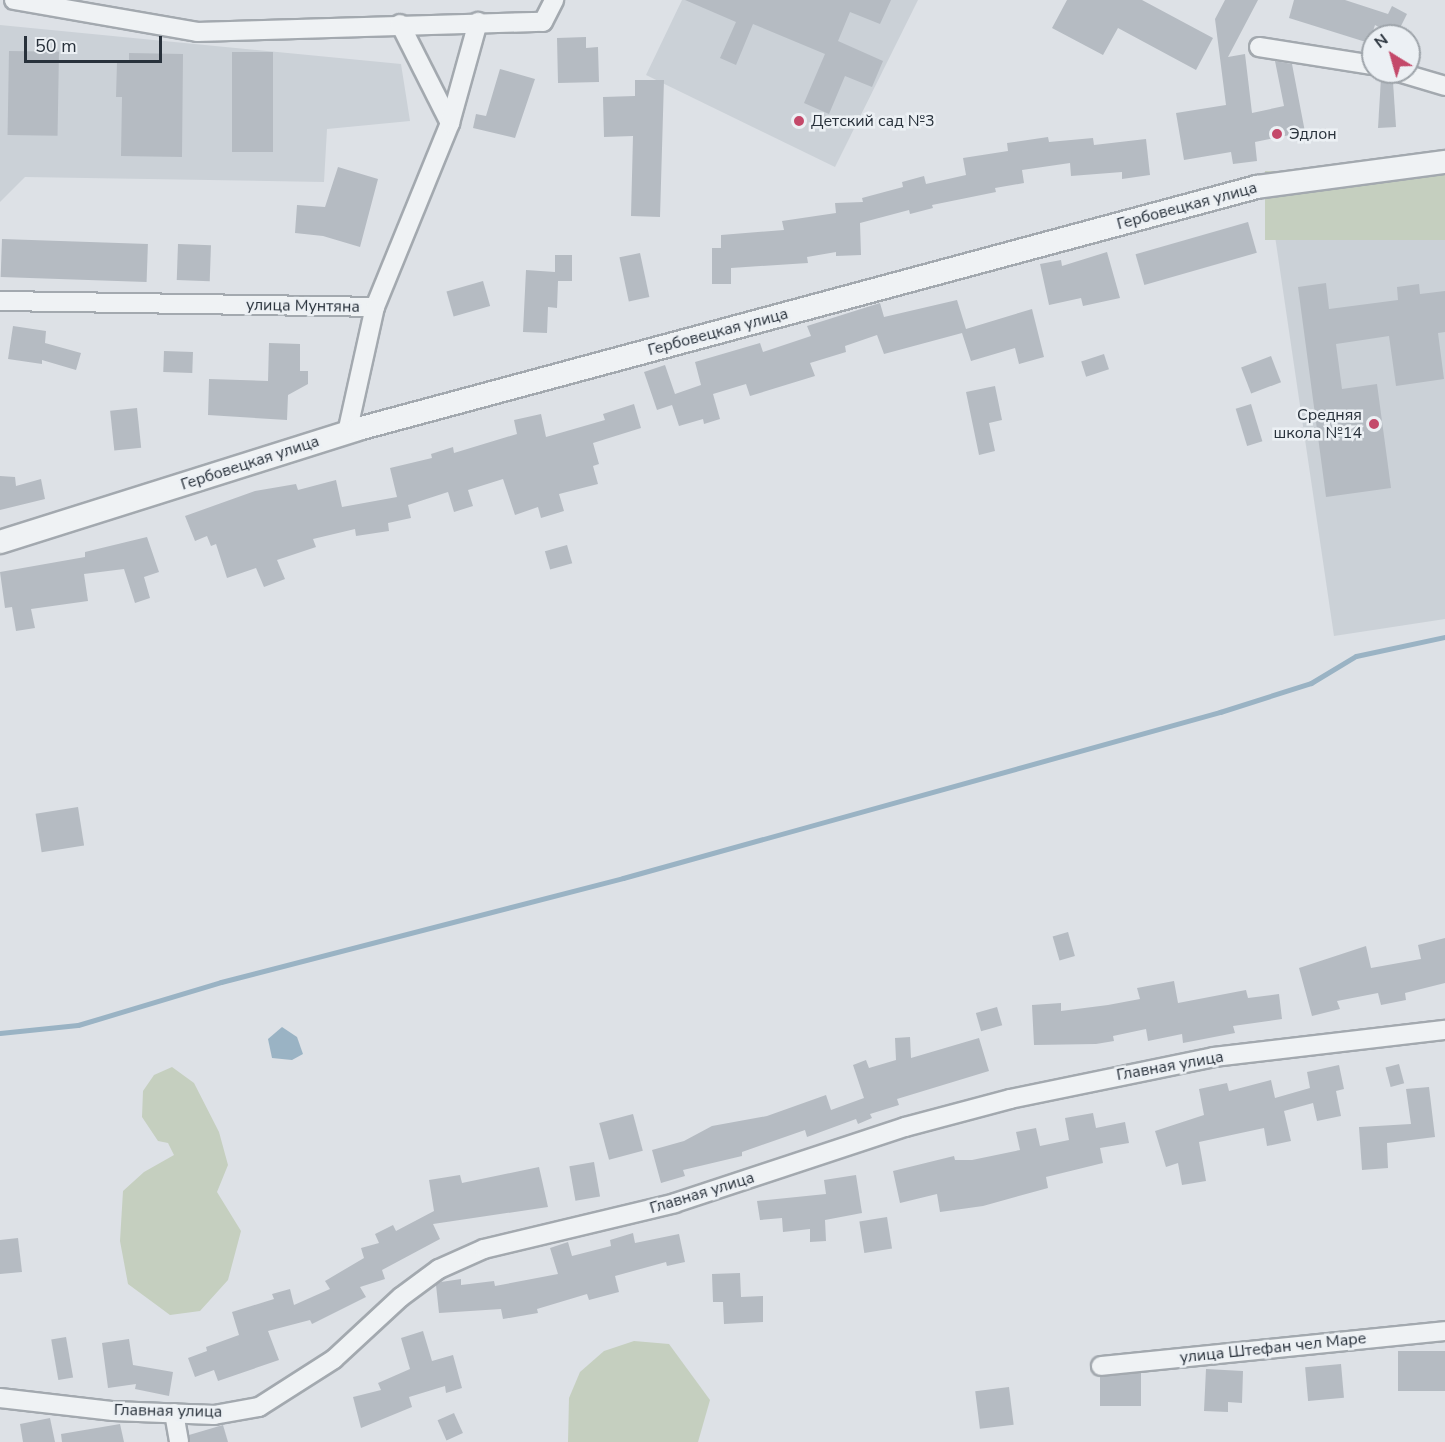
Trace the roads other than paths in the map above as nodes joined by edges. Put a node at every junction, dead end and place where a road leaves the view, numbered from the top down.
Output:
1 (14, 0) edge
2 (554, 0) edge
3 (478, 22) junction
4 (400, 24) junction
5 (1259, 46) dead end
6 (1361, 63) edge
7 (1421, 79) edge
8 (1445, 86) edge
9 (450, 123) junction
10 (1445, 162) edge
11 (0, 301) edge
12 (375, 307) junction
13 (347, 433) junction
14 (0, 542) edge
15 (1445, 1030) edge
16 (1445, 1331) edge
17 (1101, 1366) dead end
18 (0, 1398) edge
19 (174, 1413) junction
20 (179, 1442) edge

1 - 4 street
2 - 3 street
3 - 4 street
3 - 9 street, улица Мунтяна
4 - 9 street
5 - 6 street
7 - 8 street
9 - 12 street, улица Мунтяна
10 - 13 street, Гербовецкая улица
11 - 12 street, улица Мунтяна
12 - 13 street
13 - 14 street, Гербовецкая улица
15 - 19 street, Главная улица
16 - 17 street, улица Штефан чел Маре
18 - 19 street, Главная улица
19 - 20 street

